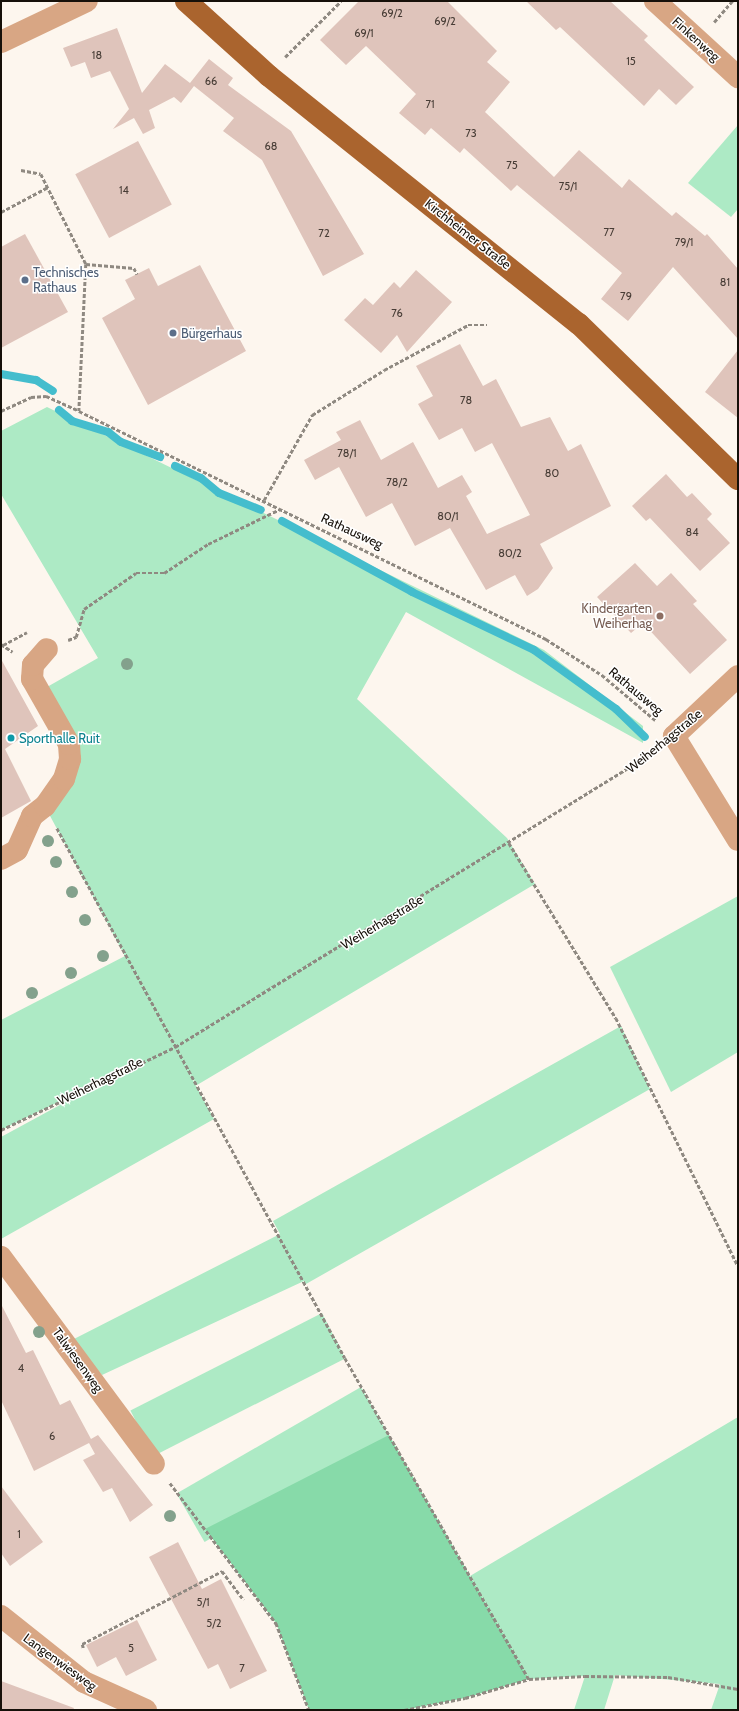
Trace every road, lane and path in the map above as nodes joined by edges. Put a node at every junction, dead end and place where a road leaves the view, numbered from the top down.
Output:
1 (87, 1) edge
2 (186, 1) edge
3 (341, 1) edge
4 (655, 1) edge
5 (1, 42) edge
6 (281, 62) dead end
7 (738, 77) edge
8 (21, 170) dead end
9 (48, 187) junction
10 (1, 212) edge
11 (86, 264) junction
12 (137, 274) dead end
13 (487, 325) dead end
14 (1, 411) edge
15 (79, 411) junction
16 (738, 479) edge
17 (264, 500) junction
18 (280, 508) junction
19 (35, 628) dead end
20 (1, 644) edge
21 (47, 649) joint
22 (738, 676) edge
23 (674, 736) junction
24 (45, 806) junction
25 (738, 840) edge
26 (509, 843) junction
27 (1, 859) edge
28 (175, 1047) junction
29 (1, 1130) edge
30 (1, 1257) edge
31 (738, 1266) edge
32 (154, 1464) joint
33 (244, 1600) dead end
34 (1, 1616) edge
35 (58, 1662) junction
36 (529, 1679) junction
37 (738, 1689) edge
38 (146, 1710) edge
39 (309, 1710) edge
40 (404, 1710) edge

1 - 5 street
2 - 16 main road, Kirchheimer Straße
3 - 6 path
4 - 7 street, Finkenweg
8 - 9 path
9 - 10 path
9 - 11 path
11 - 12 path
11 - 15 path
13 - 17 path
14 - 15 path, Rathausweg
15 - 17 path, Rathausweg
17 - 18 path, Rathausweg
18 - 21 path
18 - 23 path, Rathausweg
19 - 20 path
21 - 24 street
22 - 23 street, Weiherhagstraße
23 - 25 street
23 - 26 path, Weiherhagstraße
24 - 27 street
24 - 28 path
26 - 28 path, Weiherhagstraße
26 - 31 path
28 - 29 path, Weiherhagstraße
28 - 36 path
30 - 32 street, Talwiesenweg
32 - 39 path
33 - 35 path
34 - 35 street, Langenwiesweg
35 - 38 street, Langenwiesweg
36 - 37 path
36 - 40 path

